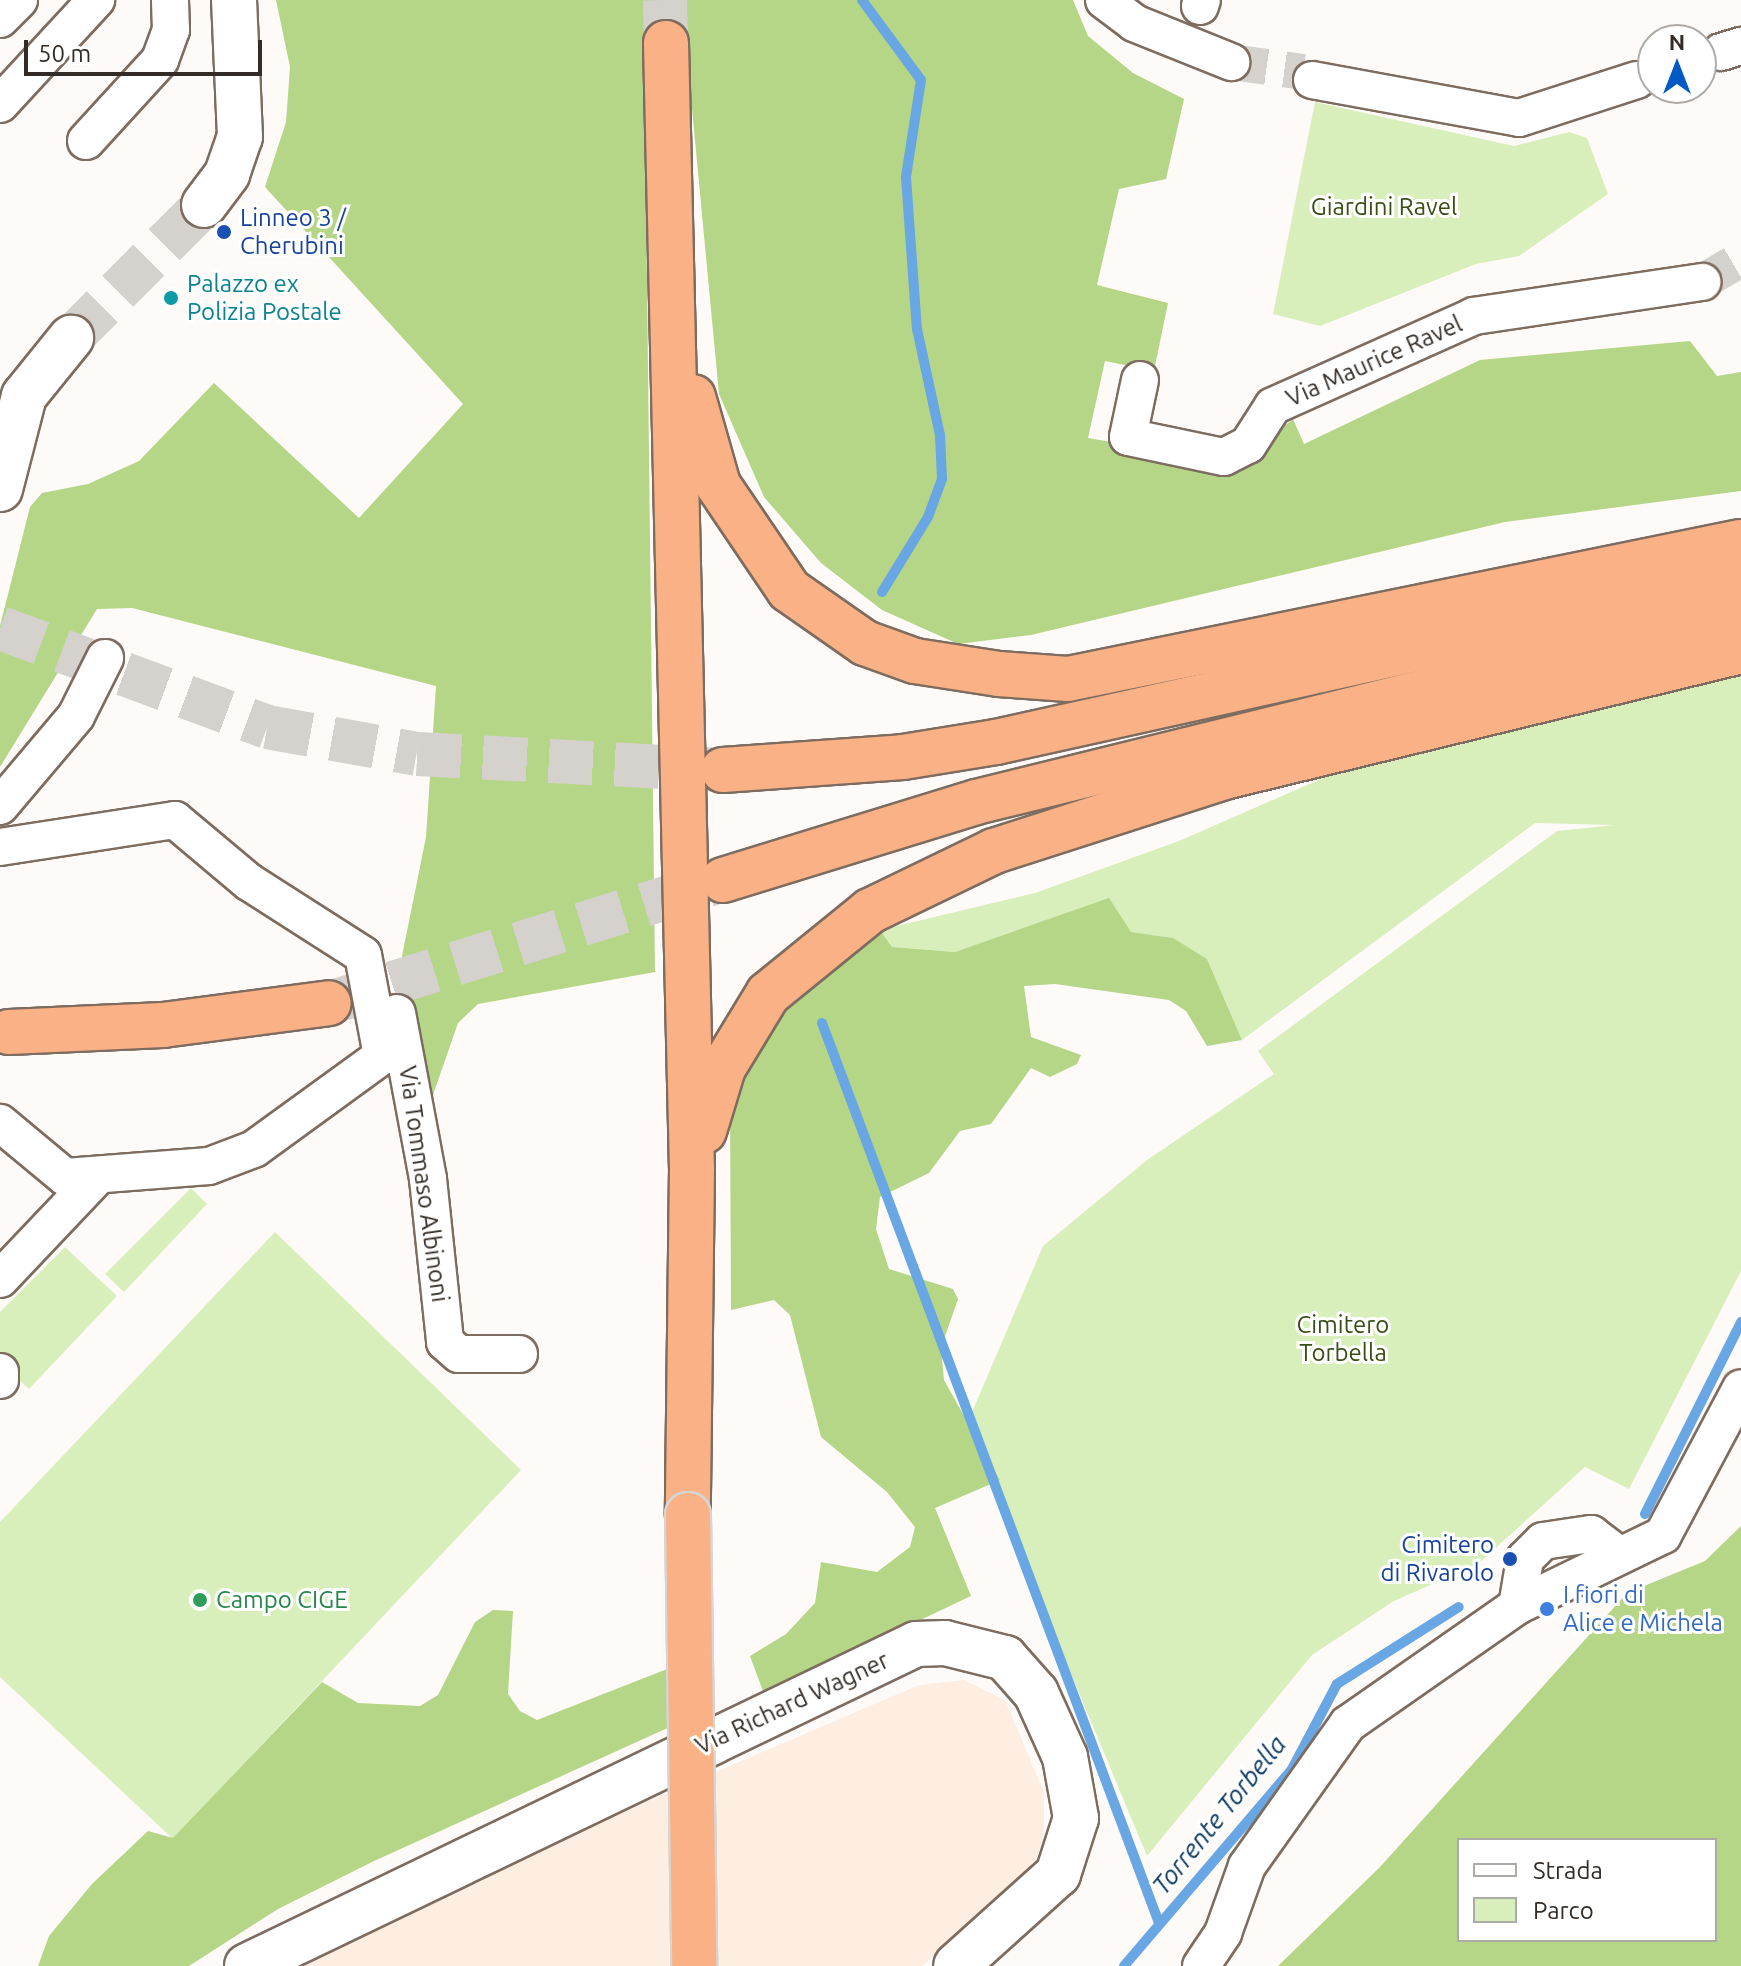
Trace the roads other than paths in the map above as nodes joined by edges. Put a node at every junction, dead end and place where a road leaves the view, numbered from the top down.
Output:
1 (19, 0) edge
2 (96, 0) edge
3 (170, 0) edge
4 (234, 0) edge
5 (1104, 0) edge
6 (0, 19) edge
7 (666, 43) tunnel mouth
8 (1231, 62) tunnel mouth
9 (1312, 80) tunnel mouth
10 (1637, 80) dead end
11 (0, 104) edge
12 (86, 141) dead end
13 (204, 205) tunnel mouth
14 (671, 243) junction
15 (1702, 282) tunnel mouth
16 (71, 338) tunnel mouth
17 (1140, 380) dead end
18 (14, 399) edge
19 (0, 489) edge
20 (1741, 542) edge
21 (1741, 577) edge
22 (1741, 614) edge
23 (1741, 651) edge
24 (105, 658) dead end
25 (723, 770) tunnel mouth
26 (0, 806) edge
27 (0, 847) edge
28 (723, 880) tunnel mouth
29 (367, 964) junction
30 (329, 1003) tunnel mouth
31 (9, 1032) dead end
32 (0, 1123) edge
33 (692, 1168) junction
34 (94, 1180) junction
35 (0, 1279) edge
36 (519, 1354) dead end
37 (0, 1372) edge
38 (0, 1380) edge
39 (1741, 1388) edge
40 (247, 1966) edge
41 (694, 1966) edge
42 (956, 1966) edge
43 (1201, 1966) edge

1 - 6 street
2 - 11 street
3 - 12 street
4 - 13 street
5 - 8 street
7 - 14 highway
9 - 10 street
14 - 20 highway
14 - 33 highway
15 - 17 street, Via Maurice Ravel
16 - 18 street
18 - 19 street
21 - 25 highway
22 - 28 highway
23 - 33 highway
24 - 26 street
27 - 29 street, Via Tommaso Albinoni
29 - 34 street, Via Tommaso Albinoni
29 - 36 street, Via Tommaso Albinoni
30 - 31 highway
32 - 34 street, Via Tommaso Albinoni
33 - 41 highway, bridge
34 - 35 street
37 - 38 street
39 - 43 street
40 - 42 street, Via Richard Wagner

